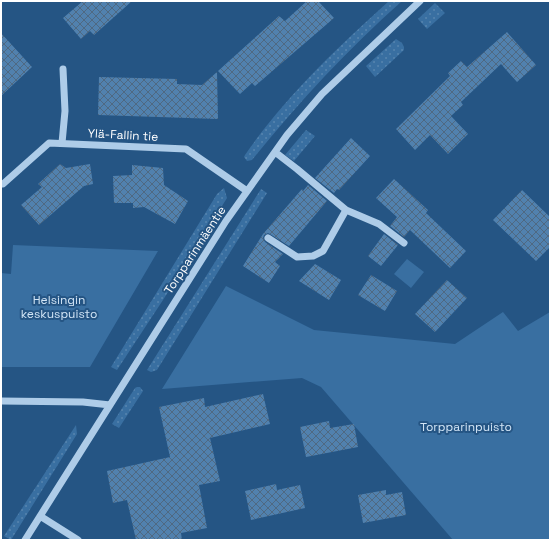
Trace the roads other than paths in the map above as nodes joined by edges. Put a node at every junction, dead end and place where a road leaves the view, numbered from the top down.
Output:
1 (420, 1) edge
2 (63, 69) dead end
3 (62, 143) junction
4 (275, 152) junction
5 (1, 184) edge
6 (247, 191) junction
7 (346, 210) junction
8 (268, 238) dead end
9 (404, 243) dead end
10 (1, 401) edge
11 (110, 405) junction
12 (40, 516) junction
13 (25, 540) edge
14 (78, 540) edge

1 - 4 street, Torpparinmäentie
2 - 3 street
3 - 5 street, Ylä-Fallin tie
3 - 6 street, Ylä-Fallin tie
4 - 6 street, Torpparinmäentie
4 - 7 street
6 - 11 street, Torpparinmäentie
7 - 8 street
7 - 9 street
10 - 11 street
11 - 12 street, Torpparinmäentie
12 - 13 street, Torpparinmäentie
12 - 14 street

